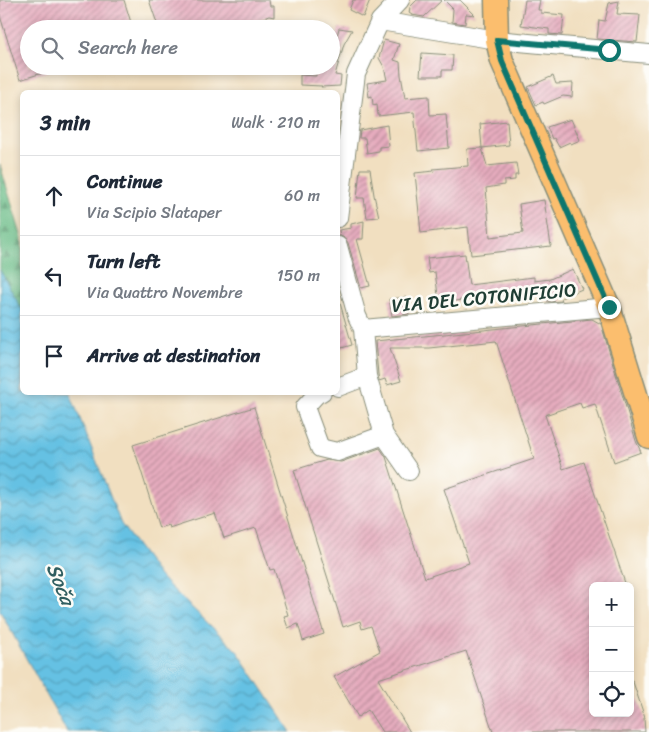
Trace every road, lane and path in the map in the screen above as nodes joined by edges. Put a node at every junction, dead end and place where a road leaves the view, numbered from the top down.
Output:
1 (400, 0) edge
2 (496, 0) edge
3 (380, 21) junction
4 (497, 40) junction
5 (649, 54) edge
6 (340, 202) edge
7 (340, 253) edge
8 (609, 307) junction
9 (363, 329) junction
10 (367, 376) junction
11 (340, 386) edge
12 (316, 395) edge
13 (384, 435) junction
14 (649, 437) edge
15 (409, 471) dead end

1 - 3 street
2 - 4 main road
3 - 4 street
3 - 6 street
4 - 5 street
4 - 8 main road
7 - 9 street
8 - 9 street, VIA DEL COTONIFICIO
8 - 14 main road
9 - 10 street
10 - 11 street
10 - 13 street
12 - 13 street
13 - 15 street

